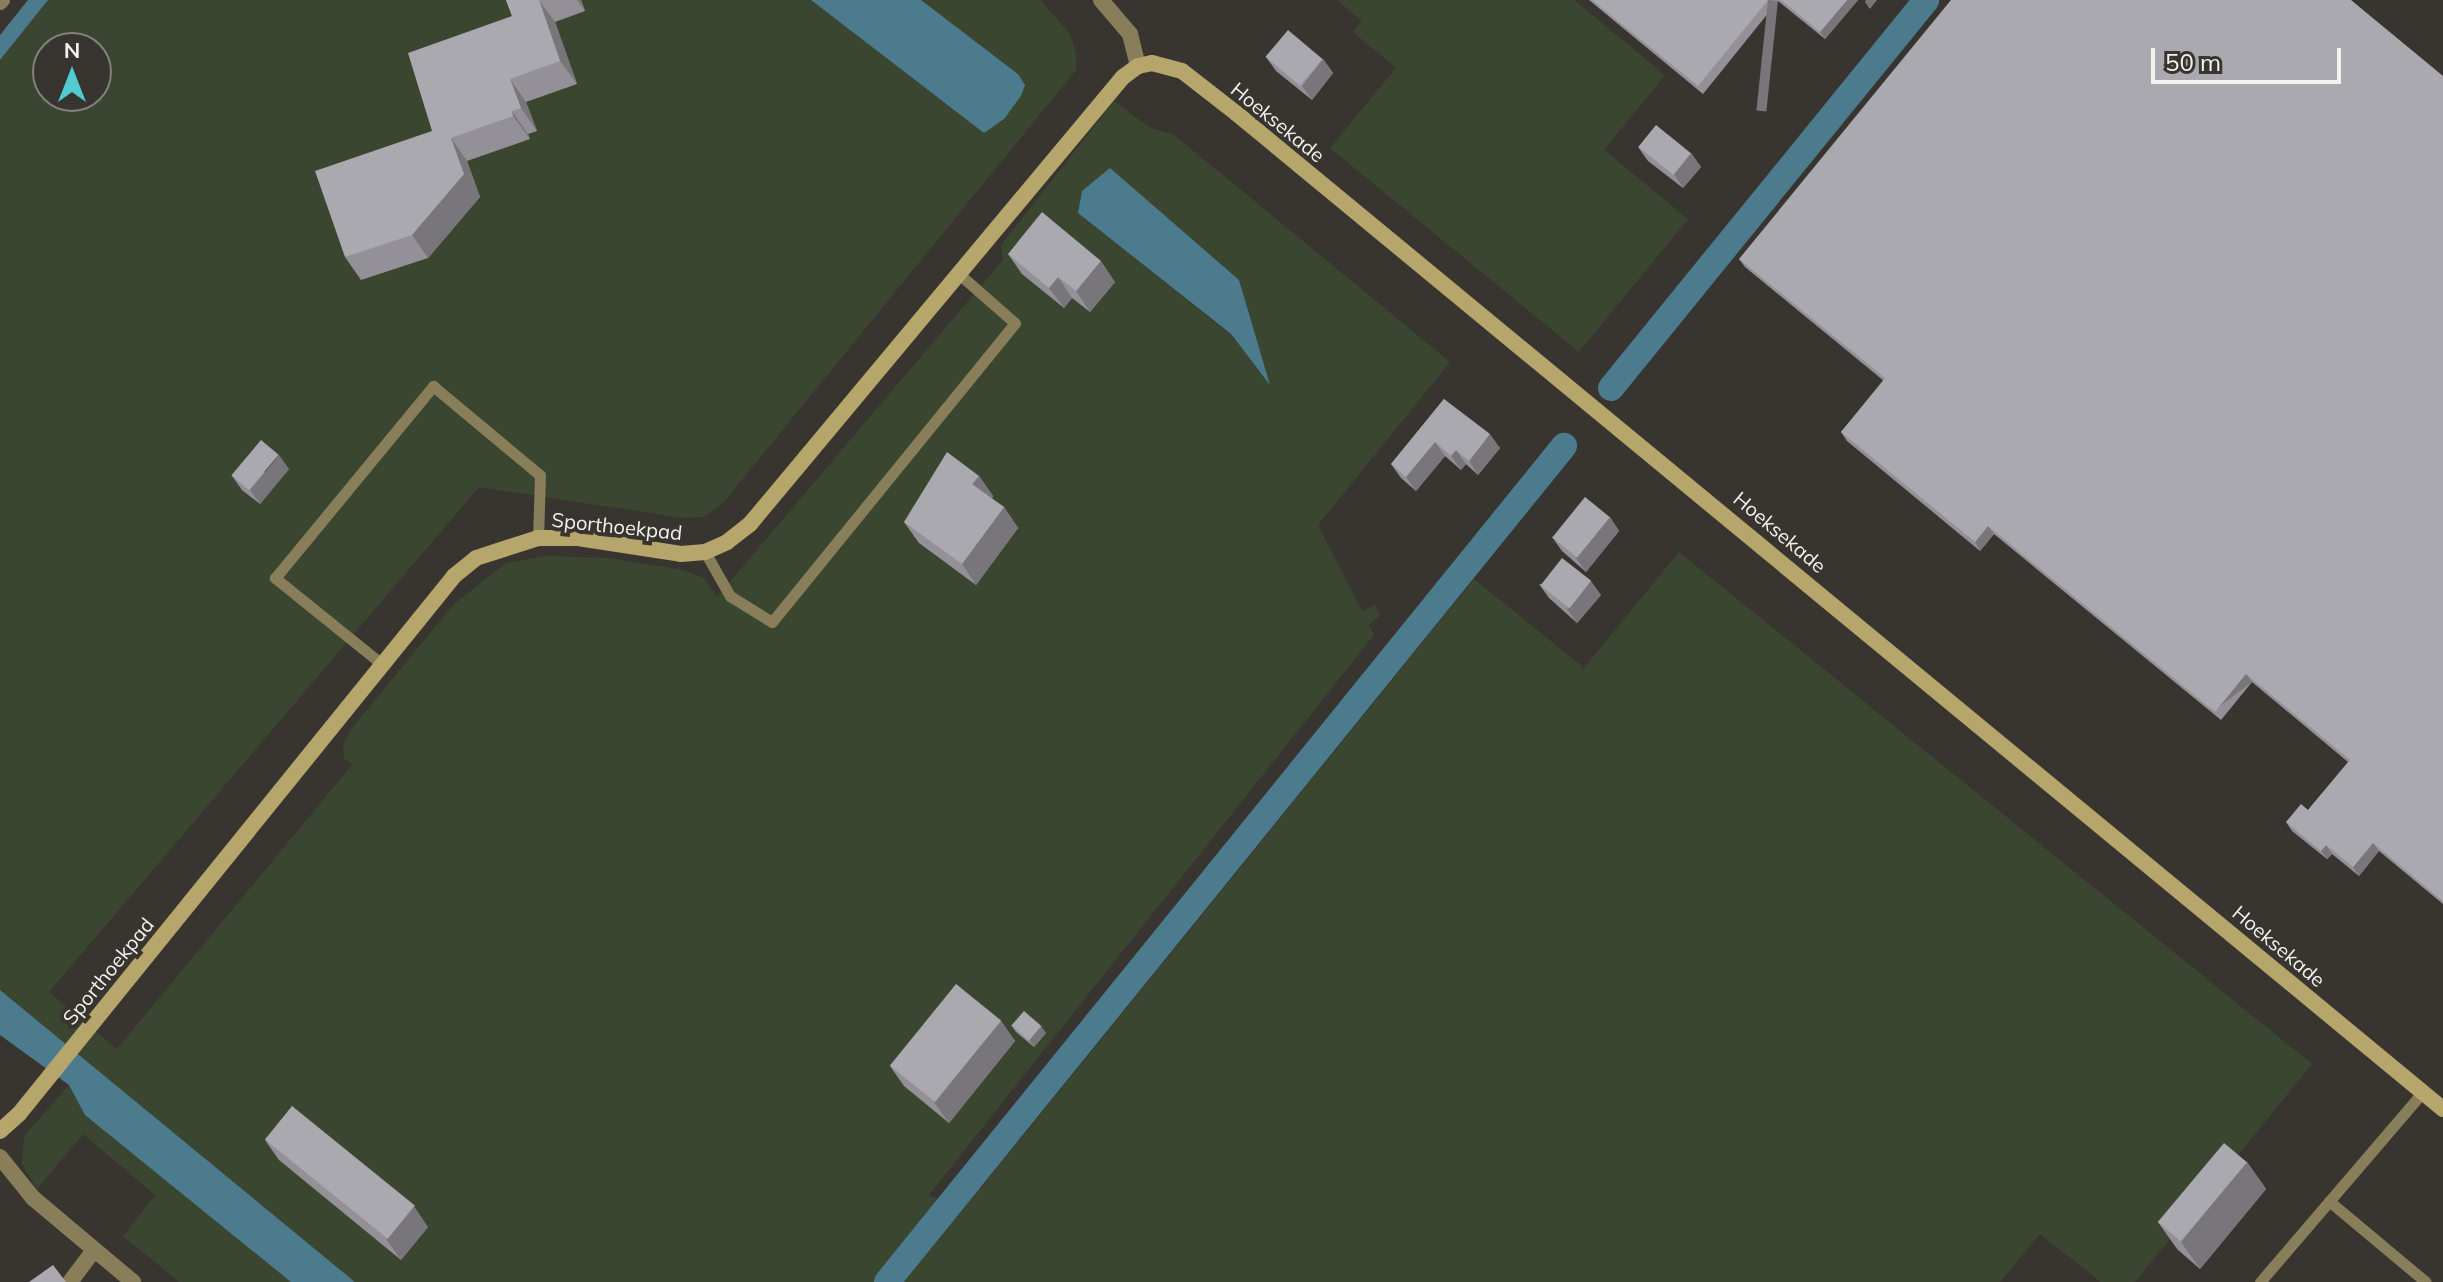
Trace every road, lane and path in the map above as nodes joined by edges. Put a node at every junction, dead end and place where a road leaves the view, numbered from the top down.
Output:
1 (1101, 0) edge
2 (1138, 66) junction
3 (959, 274) junction
4 (538, 538) junction
5 (705, 552) junction
6 (383, 665) junction
7 (2423, 1092) junction
8 (2443, 1109) edge
9 (0, 1131) edge
10 (0, 1157) edge
11 (2329, 1201) junction
12 (94, 1250) junction
13 (70, 1282) edge
14 (133, 1282) edge
15 (2260, 1282) edge
16 (2426, 1282) edge

1 - 2 street
2 - 3 street, Sporthoekpad
2 - 7 street, Hoeksekade
3 - 5 street, Sporthoekpad
3 - 5 lane
4 - 5 street, Sporthoekpad
4 - 6 street, Sporthoekpad
4 - 6 lane
6 - 9 street, Sporthoekpad
7 - 8 street, Hoeksekade
7 - 11 lane
10 - 12 street
11 - 15 lane
11 - 16 lane
12 - 13 street
12 - 14 street

